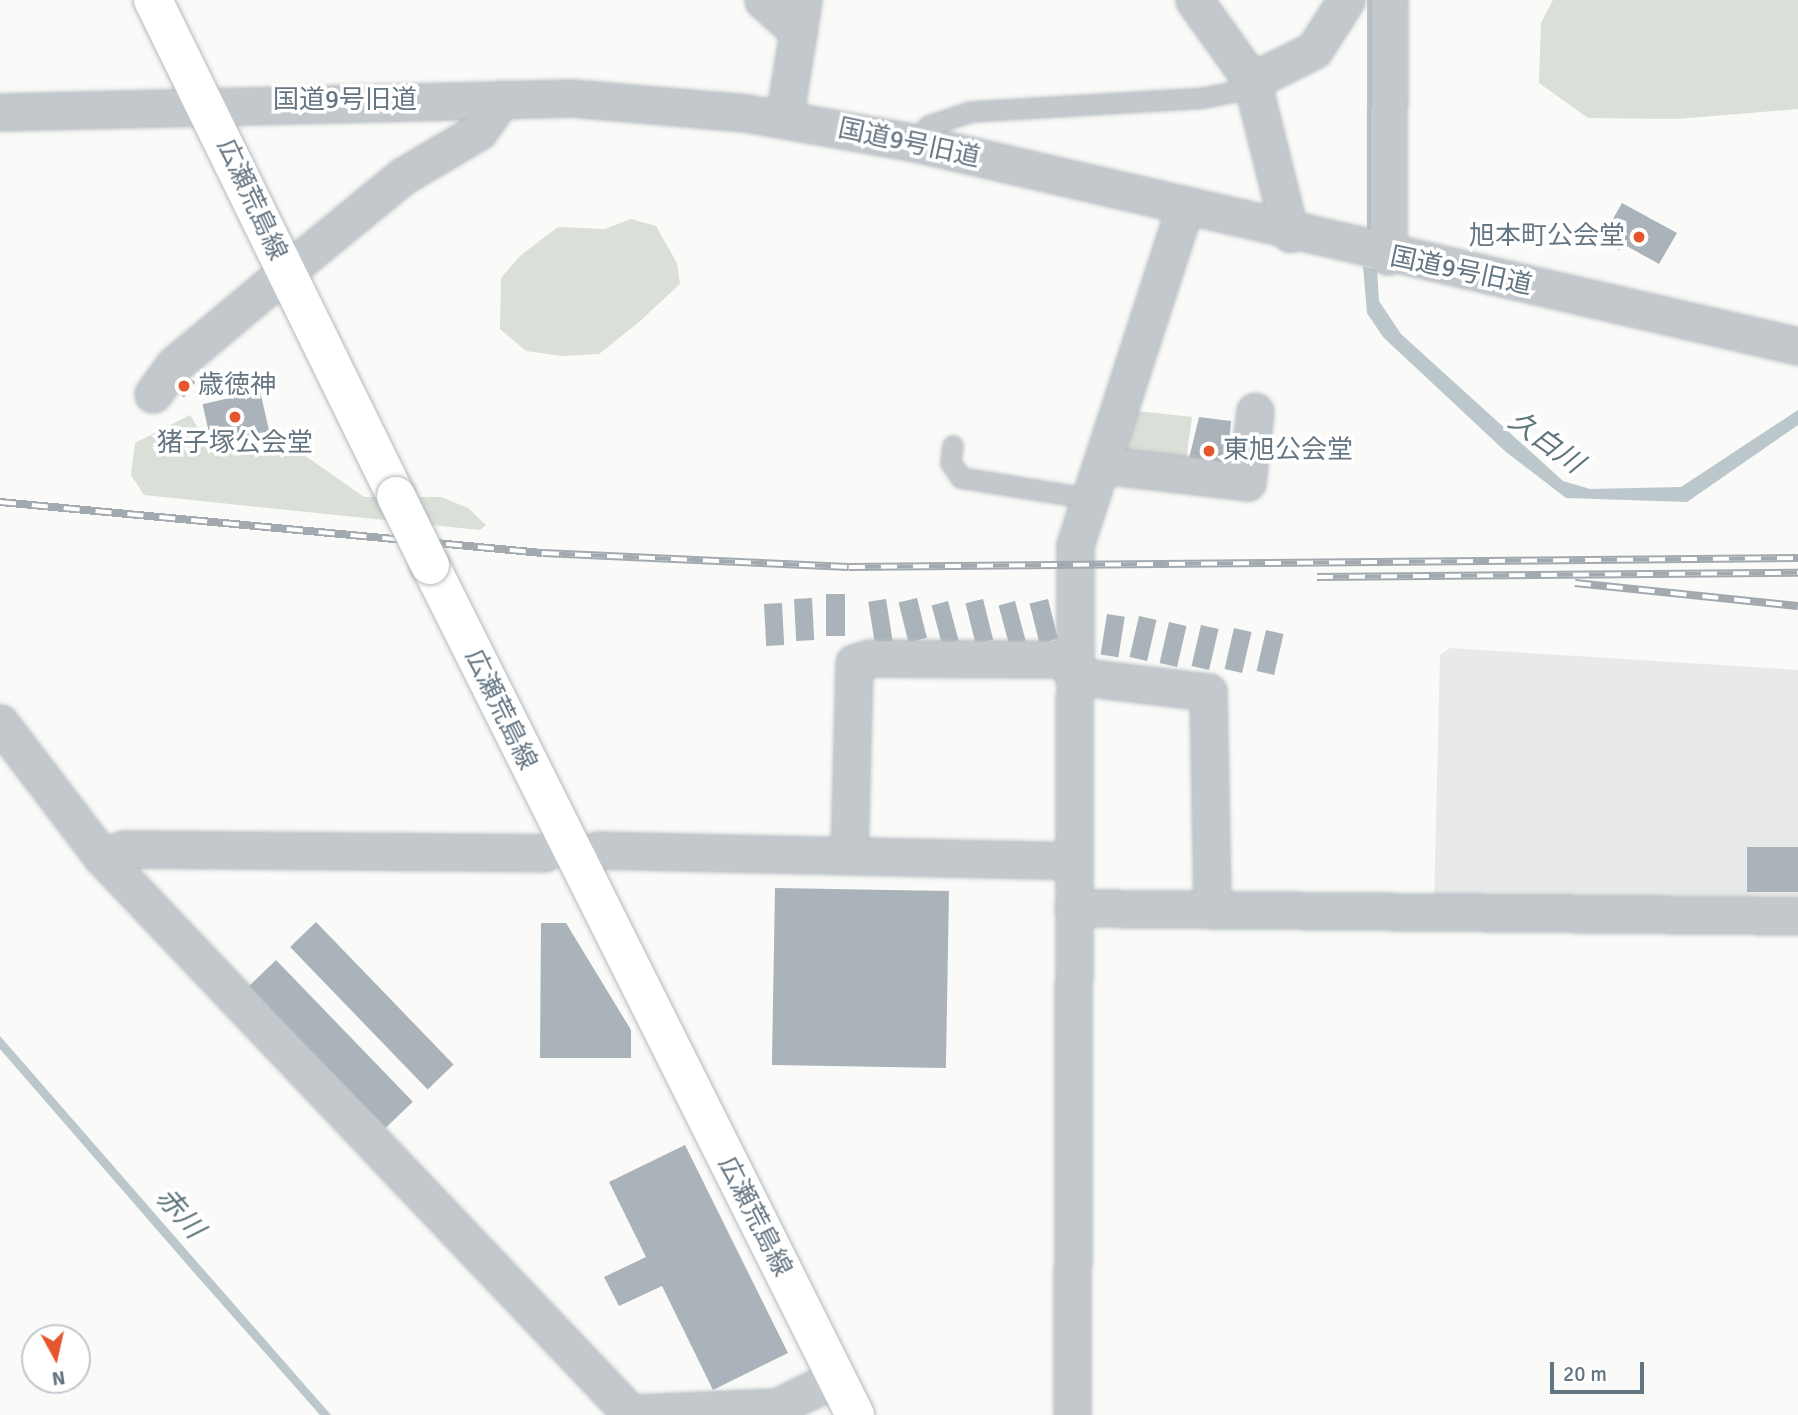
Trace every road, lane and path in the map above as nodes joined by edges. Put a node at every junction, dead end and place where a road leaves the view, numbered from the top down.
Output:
1 (153, 0) edge
2 (763, 0) edge
3 (1194, 0) edge
4 (1346, 0) edge
5 (1389, 0) edge
6 (801, 15) edge
7 (1252, 81) junction
8 (501, 99) junction
9 (205, 102) junction
10 (0, 112) edge
11 (784, 119) junction
12 (916, 143) junction
13 (1184, 209) junction
14 (1290, 233) junction
15 (1388, 257) junction
16 (297, 263) dead end
17 (270, 285) dead end
18 (1798, 346) edge
19 (153, 394) dead end
20 (1255, 411) dead end
21 (953, 446) dead end
22 (1103, 465) junction
23 (1090, 499) junction
24 (1073, 667) junction
25 (0, 723) edge
26 (597, 850) dead end
27 (545, 853) dead end
28 (849, 856) junction
29 (103, 857) junction
30 (1073, 860) junction
31 (1073, 908) junction
32 (1212, 909) junction
33 (1798, 916) edge
34 (836, 1378) junction
35 (634, 1415) edge
36 (855, 1415) edge
37 (1072, 1415) edge

1 - 9 main road, 広瀬荒島線
2 - 6 street
3 - 7 street
4 - 7 street
5 - 15 street
6 - 11 street
7 - 12 lane
7 - 14 street
8 - 9 street, 国道9号旧道
8 - 11 street, 国道9号旧道
8 - 16 street
9 - 10 street, 国道9号旧道
9 - 34 main road, 広瀬荒島線, bridge
11 - 12 street, 国道9号旧道
12 - 13 street, 国道9号旧道
13 - 14 street, 国道9号旧道
13 - 22 street
14 - 15 street, 国道9号旧道
15 - 18 street, 国道9号旧道
17 - 19 street
20 - 22 street
21 - 23 lane
22 - 23 street
23 - 24 street
24 - 28 street
24 - 30 street
24 - 32 street
25 - 29 street
26 - 28 street
27 - 29 street
28 - 30 street
29 - 35 street
30 - 31 street
31 - 32 street
31 - 37 street
32 - 33 street
34 - 35 street
34 - 36 main road, 広瀬荒島線

